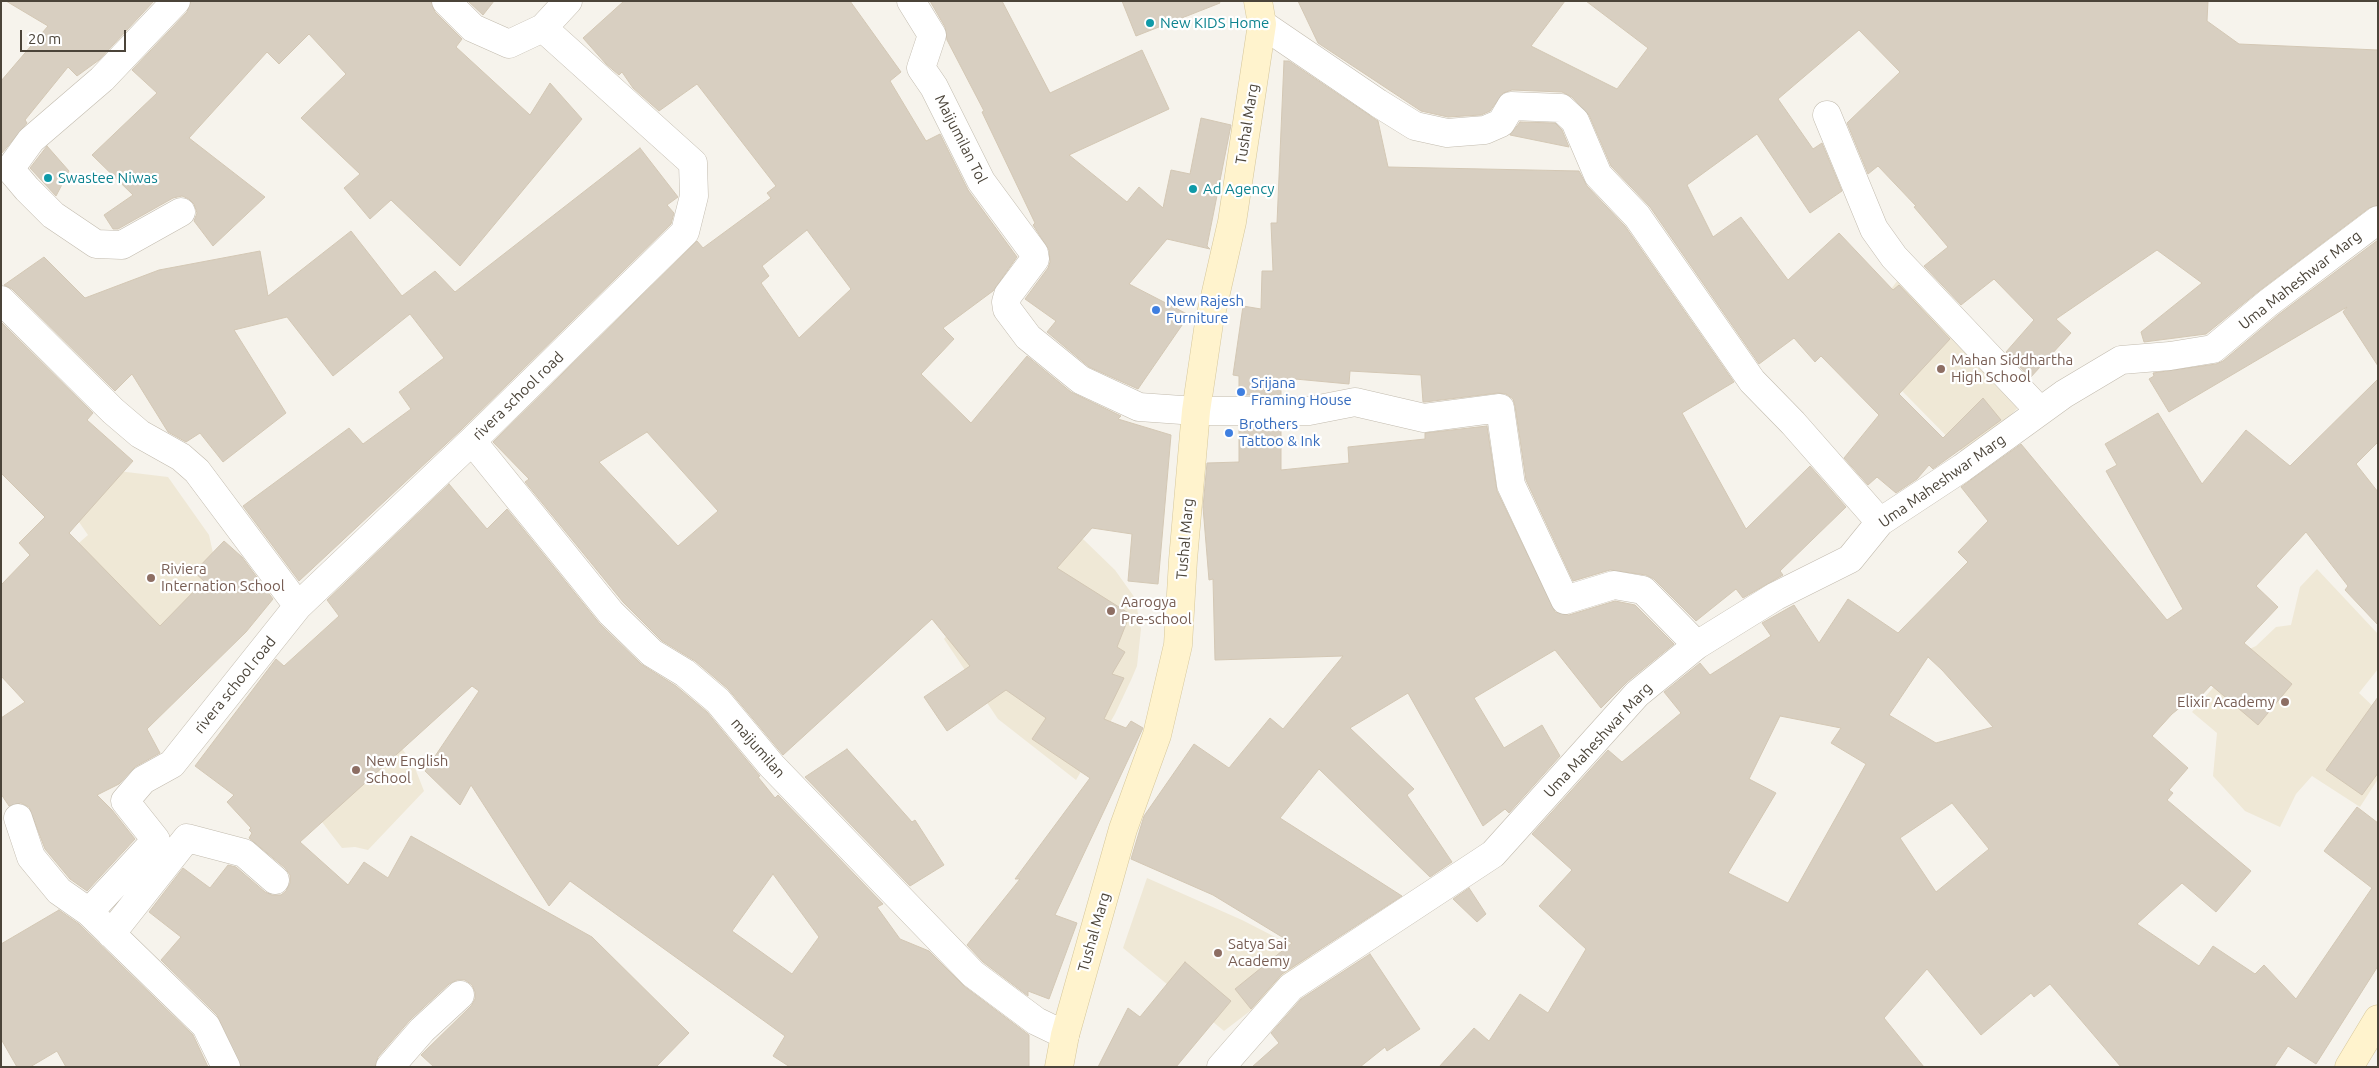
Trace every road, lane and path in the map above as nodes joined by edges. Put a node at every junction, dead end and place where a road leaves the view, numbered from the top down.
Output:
1 (176, 1) edge
2 (446, 1) edge
3 (568, 1) edge
4 (911, 1) edge
5 (1260, 13) edge
6 (543, 28) junction
7 (1827, 115) dead end
8 (6, 178) edge
9 (182, 212) dead end
10 (2378, 220) edge
11 (1, 300) edge
12 (2040, 411) junction
13 (1196, 412) junction
14 (472, 441) junction
15 (1880, 522) junction
16 (298, 606) junction
17 (1697, 645) junction
18 (18, 818) dead end
19 (275, 880) dead end
20 (89, 912) junction
21 (111, 934) junction
22 (460, 995) dead end
23 (2378, 1019) edge
24 (1065, 1035) junction
25 (226, 1067) edge
26 (390, 1067) edge
27 (1059, 1067) edge
28 (1221, 1067) edge
29 (2349, 1067) edge

1 - 8 street
2 - 6 street
3 - 6 street
4 - 13 street, Maijumilan Tol
5 - 13 street, Tushal Marg
5 - 15 street
6 - 14 street, rivera school road
7 - 12 street
8 - 9 street
10 - 12 street, Uma Maheshwar Marg
11 - 16 street
12 - 15 street, Uma Maheshwar Marg
13 - 17 street
13 - 24 street, Tushal Marg
14 - 16 street, rivera school road
14 - 24 street, maijumilan
15 - 17 street, Uma Maheshwar Marg
16 - 20 street, rivera school road
17 - 28 street, Uma Maheshwar Marg
18 - 20 street
19 - 21 street
20 - 21 street
21 - 25 street
22 - 26 street
23 - 29 street
24 - 27 street, Tushal Marg

